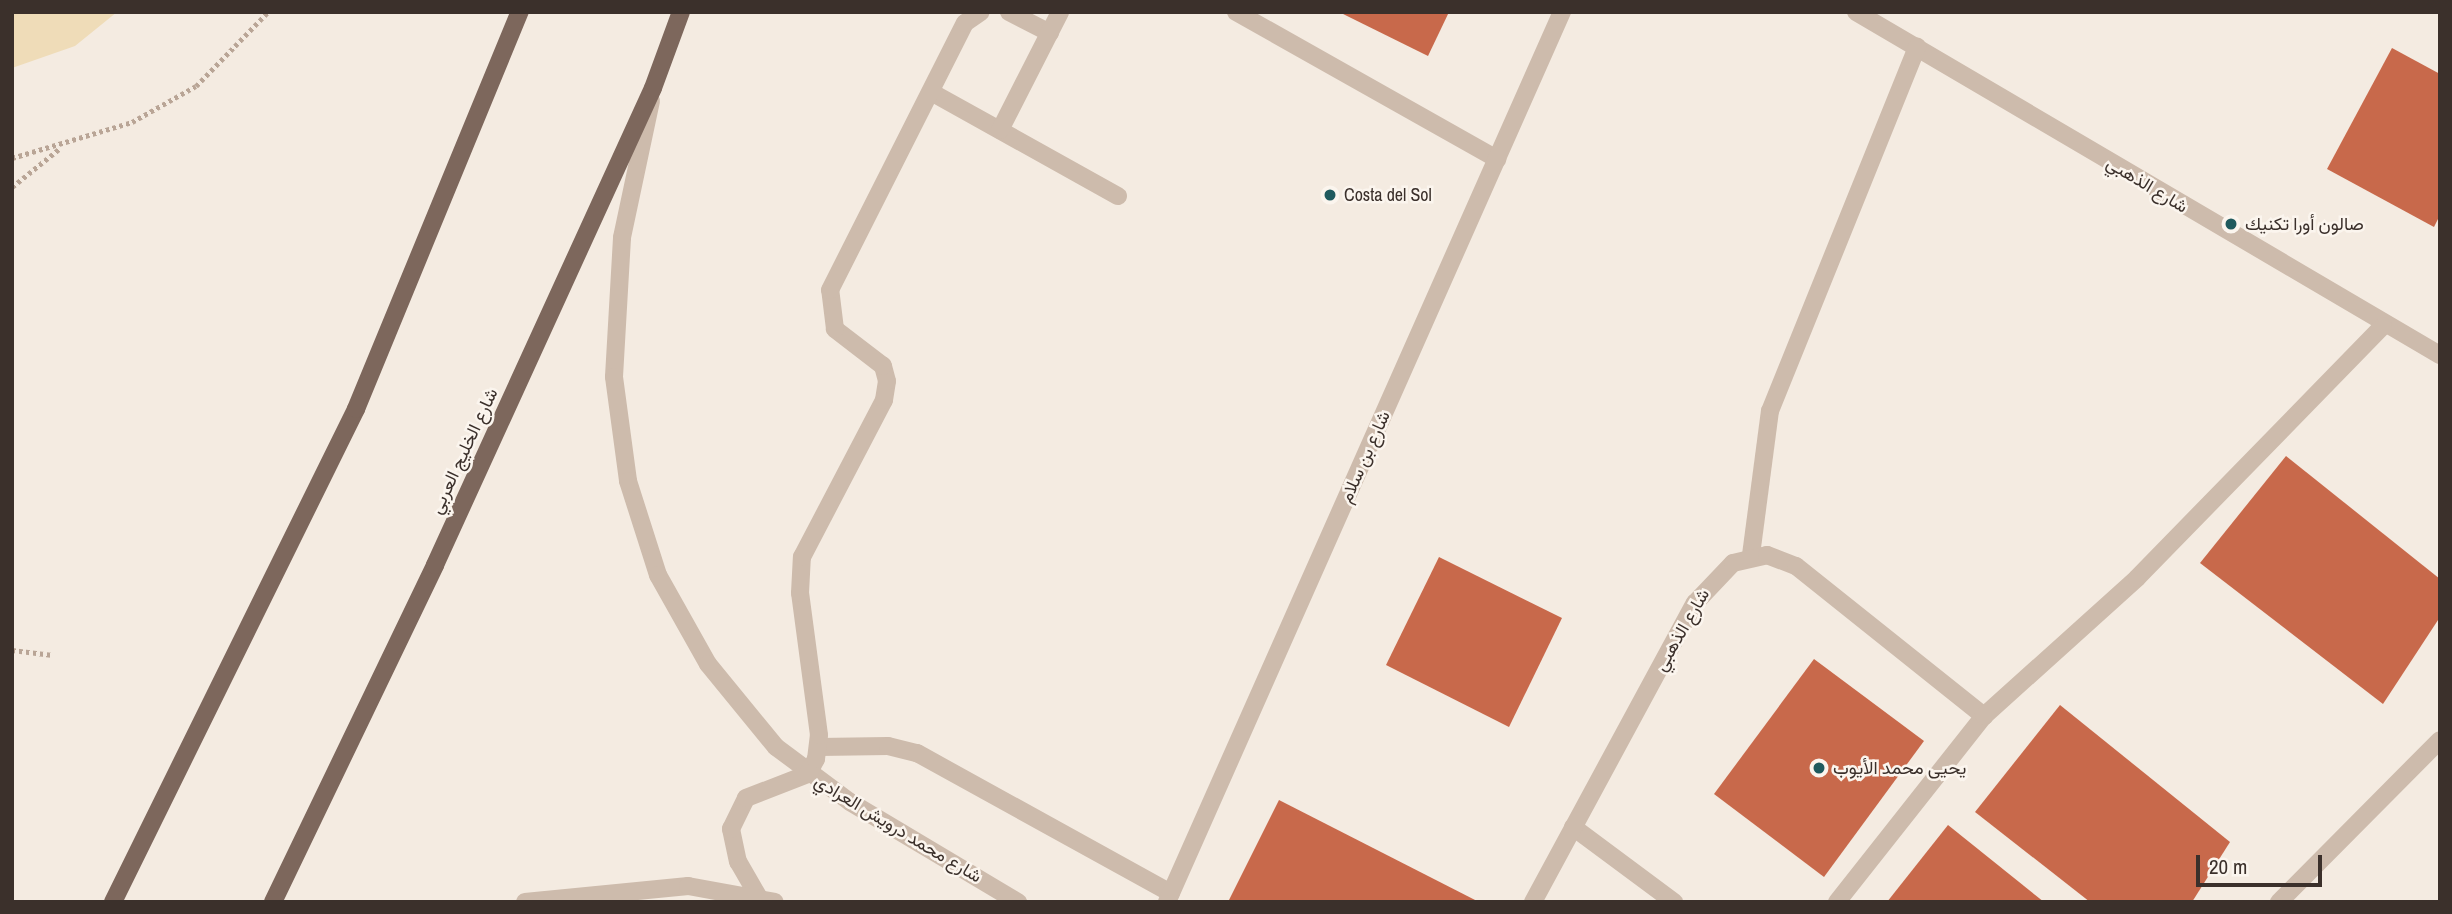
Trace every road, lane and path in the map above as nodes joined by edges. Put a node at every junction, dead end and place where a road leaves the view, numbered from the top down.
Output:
1 (268, 12) edge
2 (520, 12) edge
3 (681, 12) edge
4 (981, 12) edge
5 (1009, 12) edge
6 (1060, 12) edge
7 (1236, 12) edge
8 (1562, 12) edge
9 (1856, 12) edge
10 (1050, 33) junction
11 (1917, 47) junction
12 (653, 88) junction
13 (931, 92) junction
14 (1000, 130) junction
15 (60, 148) junction
16 (12, 158) edge
17 (1497, 159) junction
18 (12, 187) edge
19 (1118, 196) dead end
20 (2383, 326) junction
21 (2440, 355) edge
22 (1751, 555) junction
23 (12, 650) edge
24 (53, 656) dead end
25 (1984, 716) junction
26 (2440, 740) edge
27 (818, 747) junction
28 (808, 774) junction
29 (1573, 827) junction
30 (758, 896) junction
31 (1169, 897) edge
32 (113, 902) edge
33 (273, 902) edge
34 (525, 902) edge
35 (775, 902) edge
36 (1018, 902) edge
37 (1533, 902) edge
38 (1674, 902) edge
39 (1838, 902) edge
40 (2280, 902) edge

1 - 15 path
2 - 32 main road
3 - 12 main road, شارع الخليج العربي
4 - 13 street
5 - 10 street
6 - 10 street
7 - 17 street
8 - 17 street, شارع بن سلام
9 - 11 street, شارع الذهبي
10 - 14 street
11 - 20 street, شارع الذهبي
11 - 22 street
12 - 28 street, شارع محمد درويش العرادي
12 - 33 main road, شارع الخليج العربي
13 - 14 street
13 - 27 street
14 - 19 street
15 - 16 path
15 - 18 path
17 - 31 street, شارع بن سلام
20 - 21 street, شارع الذهبي
20 - 25 street
22 - 25 street
22 - 29 street, شارع الذهبي
23 - 24 path
25 - 39 street
26 - 40 street
27 - 28 street
27 - 31 street
28 - 30 street
28 - 36 street, شارع محمد درويش العرادي
29 - 37 street, شارع الذهبي
29 - 38 street
30 - 34 street
30 - 35 street

